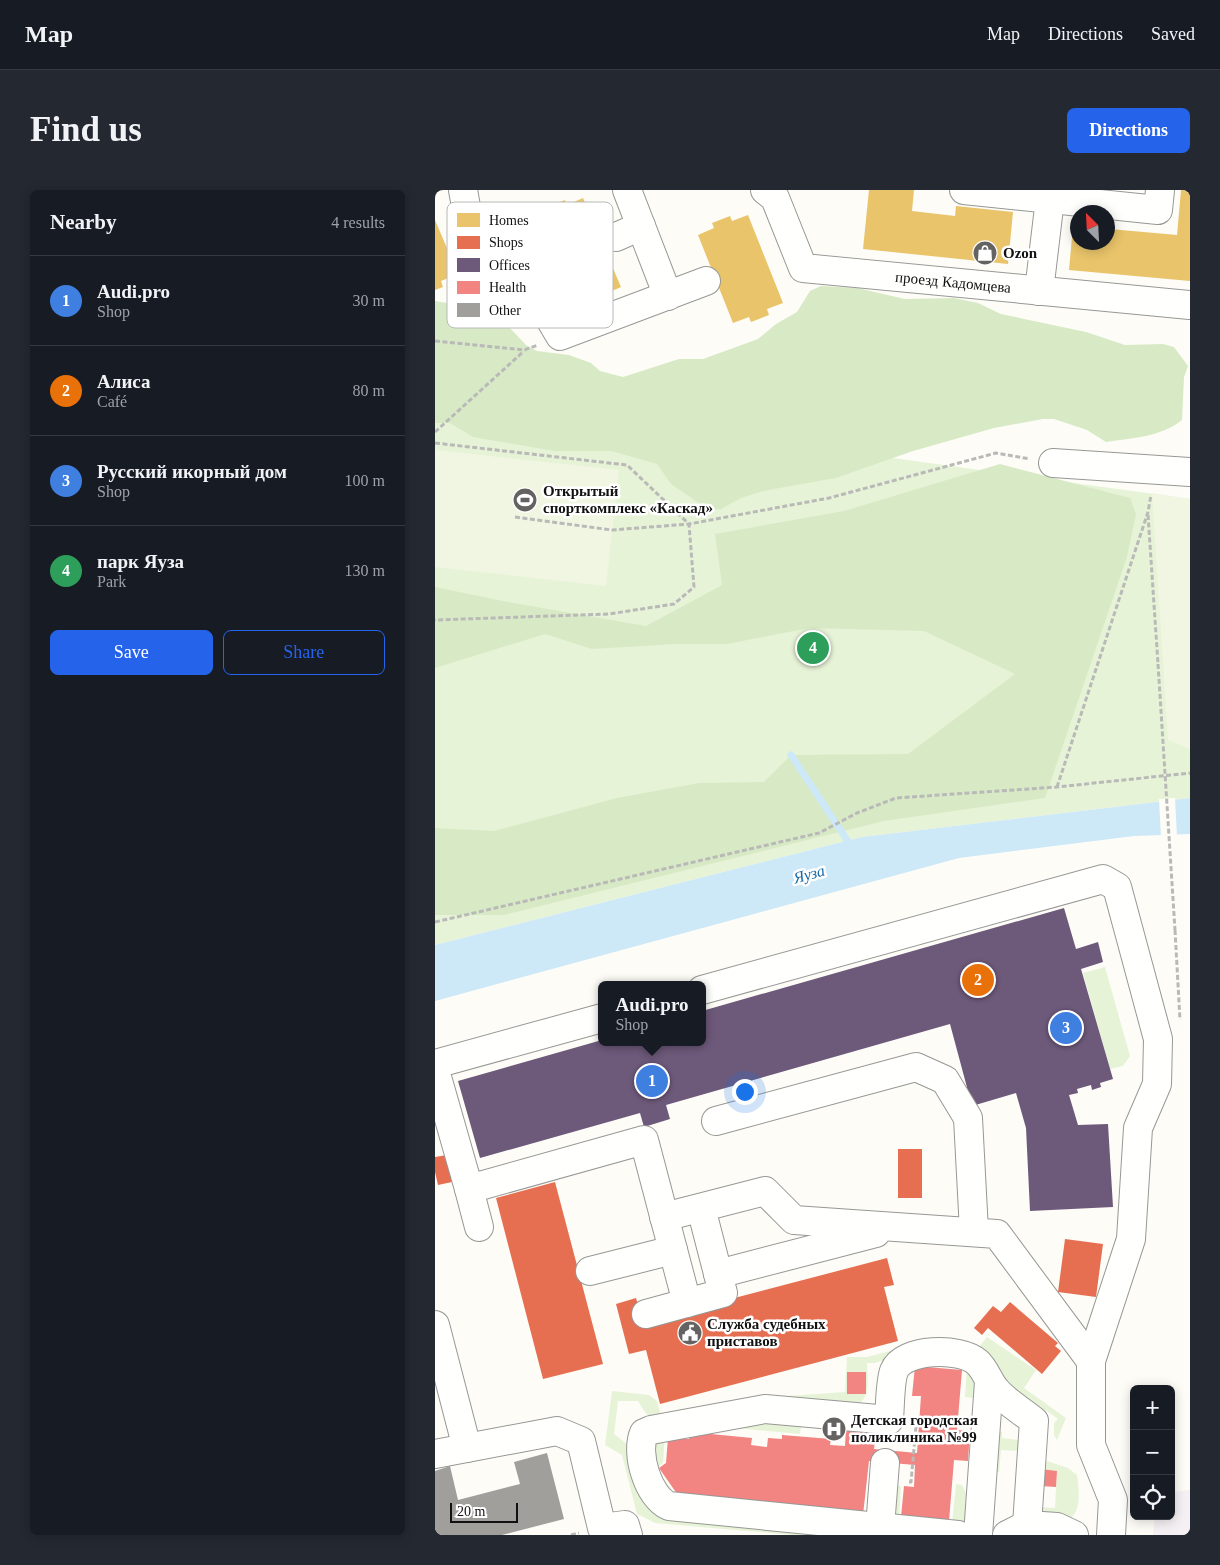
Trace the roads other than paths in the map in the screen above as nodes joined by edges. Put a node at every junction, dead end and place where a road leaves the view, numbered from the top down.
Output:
1 (627, 190) edge
2 (765, 190) edge
3 (964, 190) edge
4 (1160, 190) edge
5 (1050, 199) junction
6 (641, 226) junction
7 (616, 237) dead end
8 (706, 281) dead end
9 (1039, 291) junction
10 (668, 296) junction
11 (1190, 305) edge
12 (613, 316) edge
13 (557, 328) edge
14 (582, 328) edge
15 (1053, 463) road end
16 (1190, 472) edge
17 (706, 989) edge
18 (598, 1019) edge
19 (435, 1064) edge
20 (435, 1070) edge
21 (716, 1121) dead end
22 (469, 1189) junction
23 (701, 1208) junction
24 (664, 1218) junction
25 (900, 1226) junction
26 (479, 1227) dead end
27 (974, 1231) junction
28 (673, 1250) junction
29 (590, 1271) dead end
30 (718, 1274) junction
31 (687, 1303) junction
32 (646, 1314) dead end
33 (435, 1325) edge
34 (1091, 1361) junction
35 (989, 1382) junction
36 (889, 1420) junction
37 (467, 1448) junction
38 (435, 1454) edge
39 (880, 1527) junction
40 (1017, 1530) edge
41 (628, 1535) edge
42 (958, 1535) edge
43 (977, 1535) edge
44 (1074, 1535) edge
45 (1111, 1535) edge

1 - 6 street
2 - 9 street, проезд Кадомцева
3 - 5 street
4 - 5 street
5 - 9 street
6 - 7 street
6 - 10 street
8 - 10 street
9 - 11 street, проезд Кадомцева
10 - 12 street
13 - 14 street
15 - 16 street
17 - 34 street
18 - 19 street
20 - 22 street
21 - 27 street
22 - 24 street
22 - 26 street
23 - 24 street
23 - 25 street
23 - 30 street
24 - 28 street
25 - 27 street
25 - 30 street
27 - 34 street
28 - 29 street
28 - 31 street
30 - 31 street
31 - 32 street
33 - 37 street
34 - 45 street
35 - 36 street
35 - 40 street
35 - 43 street
36 - 39 street
36 - 39 street
37 - 38 street
37 - 41 street
39 - 42 street
40 - 44 street

